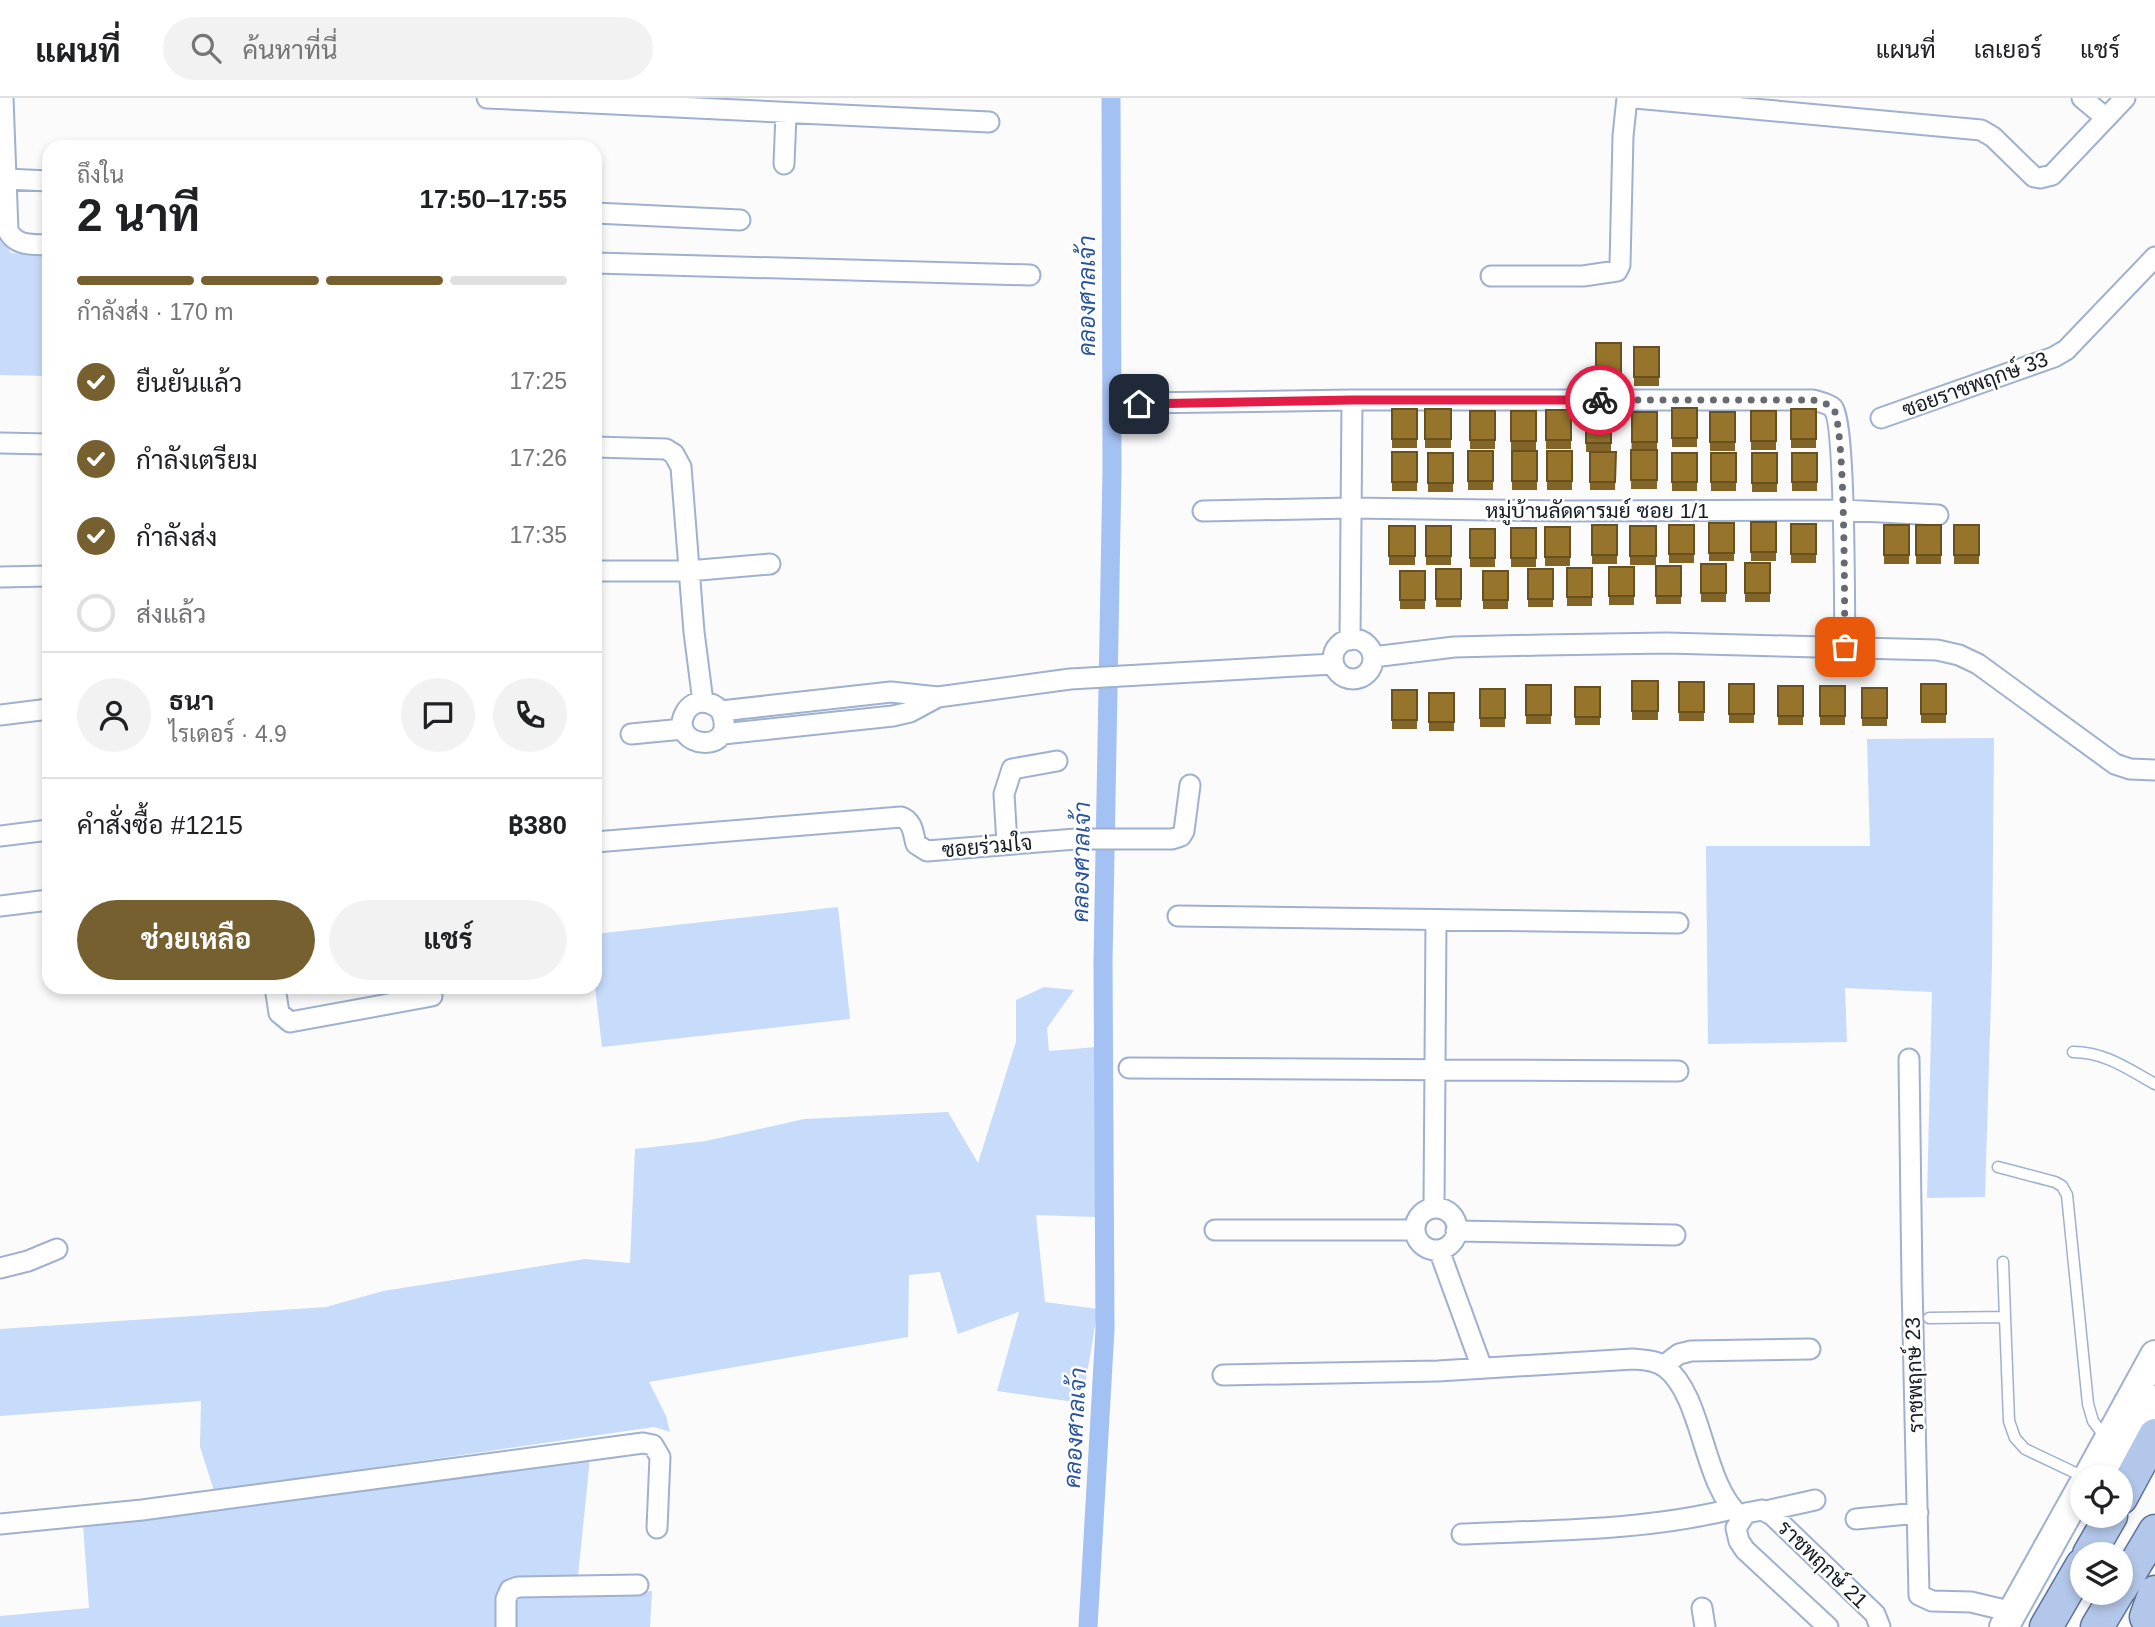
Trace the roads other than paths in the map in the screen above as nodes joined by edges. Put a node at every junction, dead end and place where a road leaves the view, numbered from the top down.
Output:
1 (3, 98) edge
2 (487, 98) edge
3 (1628, 98) edge
4 (1635, 98) edge
5 (2082, 98) edge
6 (2126, 98) edge
7 (786, 114) junction
8 (2106, 118) junction
9 (989, 122) dead end
10 (785, 163) dead end
11 (6, 179) junction
12 (42, 181) edge
13 (602, 213) edge
14 (740, 220) dead end
15 (42, 245) edge
16 (2155, 257) edge
17 (602, 263) edge
18 (1030, 275) dead end
19 (1491, 276) dead end
20 (1353, 400) junction
21 (1139, 404) dead end
22 (1881, 418) dead end
23 (0, 443) edge
24 (42, 444) edge
25 (602, 447) edge
26 (1350, 508) junction
27 (1843, 510) junction
28 (1203, 512) dead end
29 (1938, 515) dead end
30 (770, 564) dead end
31 (602, 571) edge
32 (688, 571) junction
33 (42, 576) edge
34 (0, 577) edge
35 (1350, 639) junction
36 (1845, 647) junction
37 (1373, 657) junction
38 (1333, 664) junction
39 (938, 697) junction
40 (703, 702) junction
41 (42, 710) edge
42 (721, 711) junction
43 (0, 715) edge
44 (683, 729) junction
45 (631, 734) dead end
46 (723, 734) junction
47 (1058, 761) dead end
48 (2155, 771) edge
49 (1190, 785) dead end
50 (42, 831) edge
51 (0, 836) edge
52 (602, 841) edge
53 (1007, 844) junction
54 (42, 901) edge
55 (0, 906) edge
56 (1178, 916) dead end
57 (1436, 920) junction
58 (1678, 923) dead end
59 (276, 994) edge
60 (432, 996) dead end
61 (2073, 1052) dead end
62 (1909, 1059) dead end
63 (1129, 1068) dead end
64 (1435, 1069) junction
65 (1678, 1071) dead end
66 (2155, 1084) edge
67 (1998, 1167) dead end
68 (1434, 1209) junction
69 (1215, 1230) dead end
70 (1415, 1230) junction
71 (1457, 1231) junction
72 (1675, 1235) dead end
73 (57, 1249) dead end
74 (1439, 1250) junction
75 (2003, 1262) dead end
76 (0, 1268) edge
77 (2004, 1317) junction
78 (1929, 1318) dead end
79 (1810, 1349) dead end
80 (2155, 1355) edge
81 (1663, 1366) junction
82 (1482, 1368) junction
83 (1223, 1375) dead end
84 (2155, 1399) edge
85 (2155, 1435) edge
86 (2108, 1442) junction
87 (2094, 1465) edge
88 (2119, 1465) edge
89 (2070, 1470) edge
90 (2133, 1476) edge
91 (1815, 1500) dead end
92 (2070, 1509) edge
93 (1766, 1511) junction
94 (1737, 1513) junction
95 (1918, 1513) junction
96 (1856, 1519) dead end
97 (0, 1524) edge
98 (657, 1528) dead end
99 (2087, 1528) edge
100 (2155, 1531) edge
101 (1462, 1534) dead end
102 (2133, 1568) edge
103 (638, 1585) dead end
104 (2070, 1587) edge
105 (2066, 1594) junction
106 (2110, 1605) edge
107 (2009, 1619) edge
108 (506, 1627) edge
109 (1828, 1627) edge
110 (1880, 1627) edge
111 (2046, 1627) edge
112 (2097, 1627) edge

1 - 11 street
2 - 7 street
3 - 19 street
4 - 8 street
5 - 8 street
6 - 8 street
7 - 9 street
7 - 10 street
11 - 12 street
11 - 15 street
13 - 14 street
16 - 22 street, ซอยราชพฤกษ์ 33
17 - 18 street
20 - 21 street
20 - 26 street
20 - 27 street
23 - 24 street
25 - 32 street
26 - 27 street, หมู่บ้านลัดดารมย์ ซอย 1/1
26 - 28 street, หมู่บ้านลัดดารมย์ ซอย 1/1
26 - 35 street
27 - 29 street, หมู่บ้านลัดดารมย์ ซอย 1/1
27 - 36 street
30 - 32 street
31 - 32 street
32 - 40 street
33 - 34 street
35 - 37 street
35 - 38 street
36 - 37 street
36 - 48 street
37 - 38 street
38 - 39 street
39 - 42 street
39 - 46 street
40 - 42 street
40 - 44 street
41 - 43 street
42 - 46 street
44 - 45 street
44 - 46 street
47 - 53 street
49 - 53 street, ซอยร่วมใจ
50 - 51 street
52 - 53 street, ซอยร่วมใจ
54 - 55 street
56 - 57 street
57 - 58 street
57 - 64 street
59 - 60 street
61 - 66 lane
62 - 95 street, ราชพฤกษ์ 23
63 - 64 street
64 - 65 street
64 - 68 street
67 - 86 lane
68 - 70 street
68 - 71 street
69 - 70 street
70 - 74 street
71 - 72 street
71 - 74 street
73 - 76 street
74 - 82 street
75 - 77 lane
77 - 78 lane
77 - 89 lane
79 - 81 street
80 - 86 main road
81 - 82 street
81 - 94 street
82 - 83 street
84 - 88 main road
85 - 90 main road
86 - 87 main road
91 - 93 street
92 - 107 main road
93 - 94 street, ราชพฤกษ์ 21
93 - 110 street, ราชพฤกษ์ 21
94 - 101 street
94 - 109 street, ราชพฤกษ์ 21
95 - 96 street
95 - 107 street, ราชพฤกษ์ 23
97 - 98 street
99 - 105 main road
100 - 102 main road
103 - 108 street
104 - 105 main road
105 - 111 main road
106 - 112 main road

